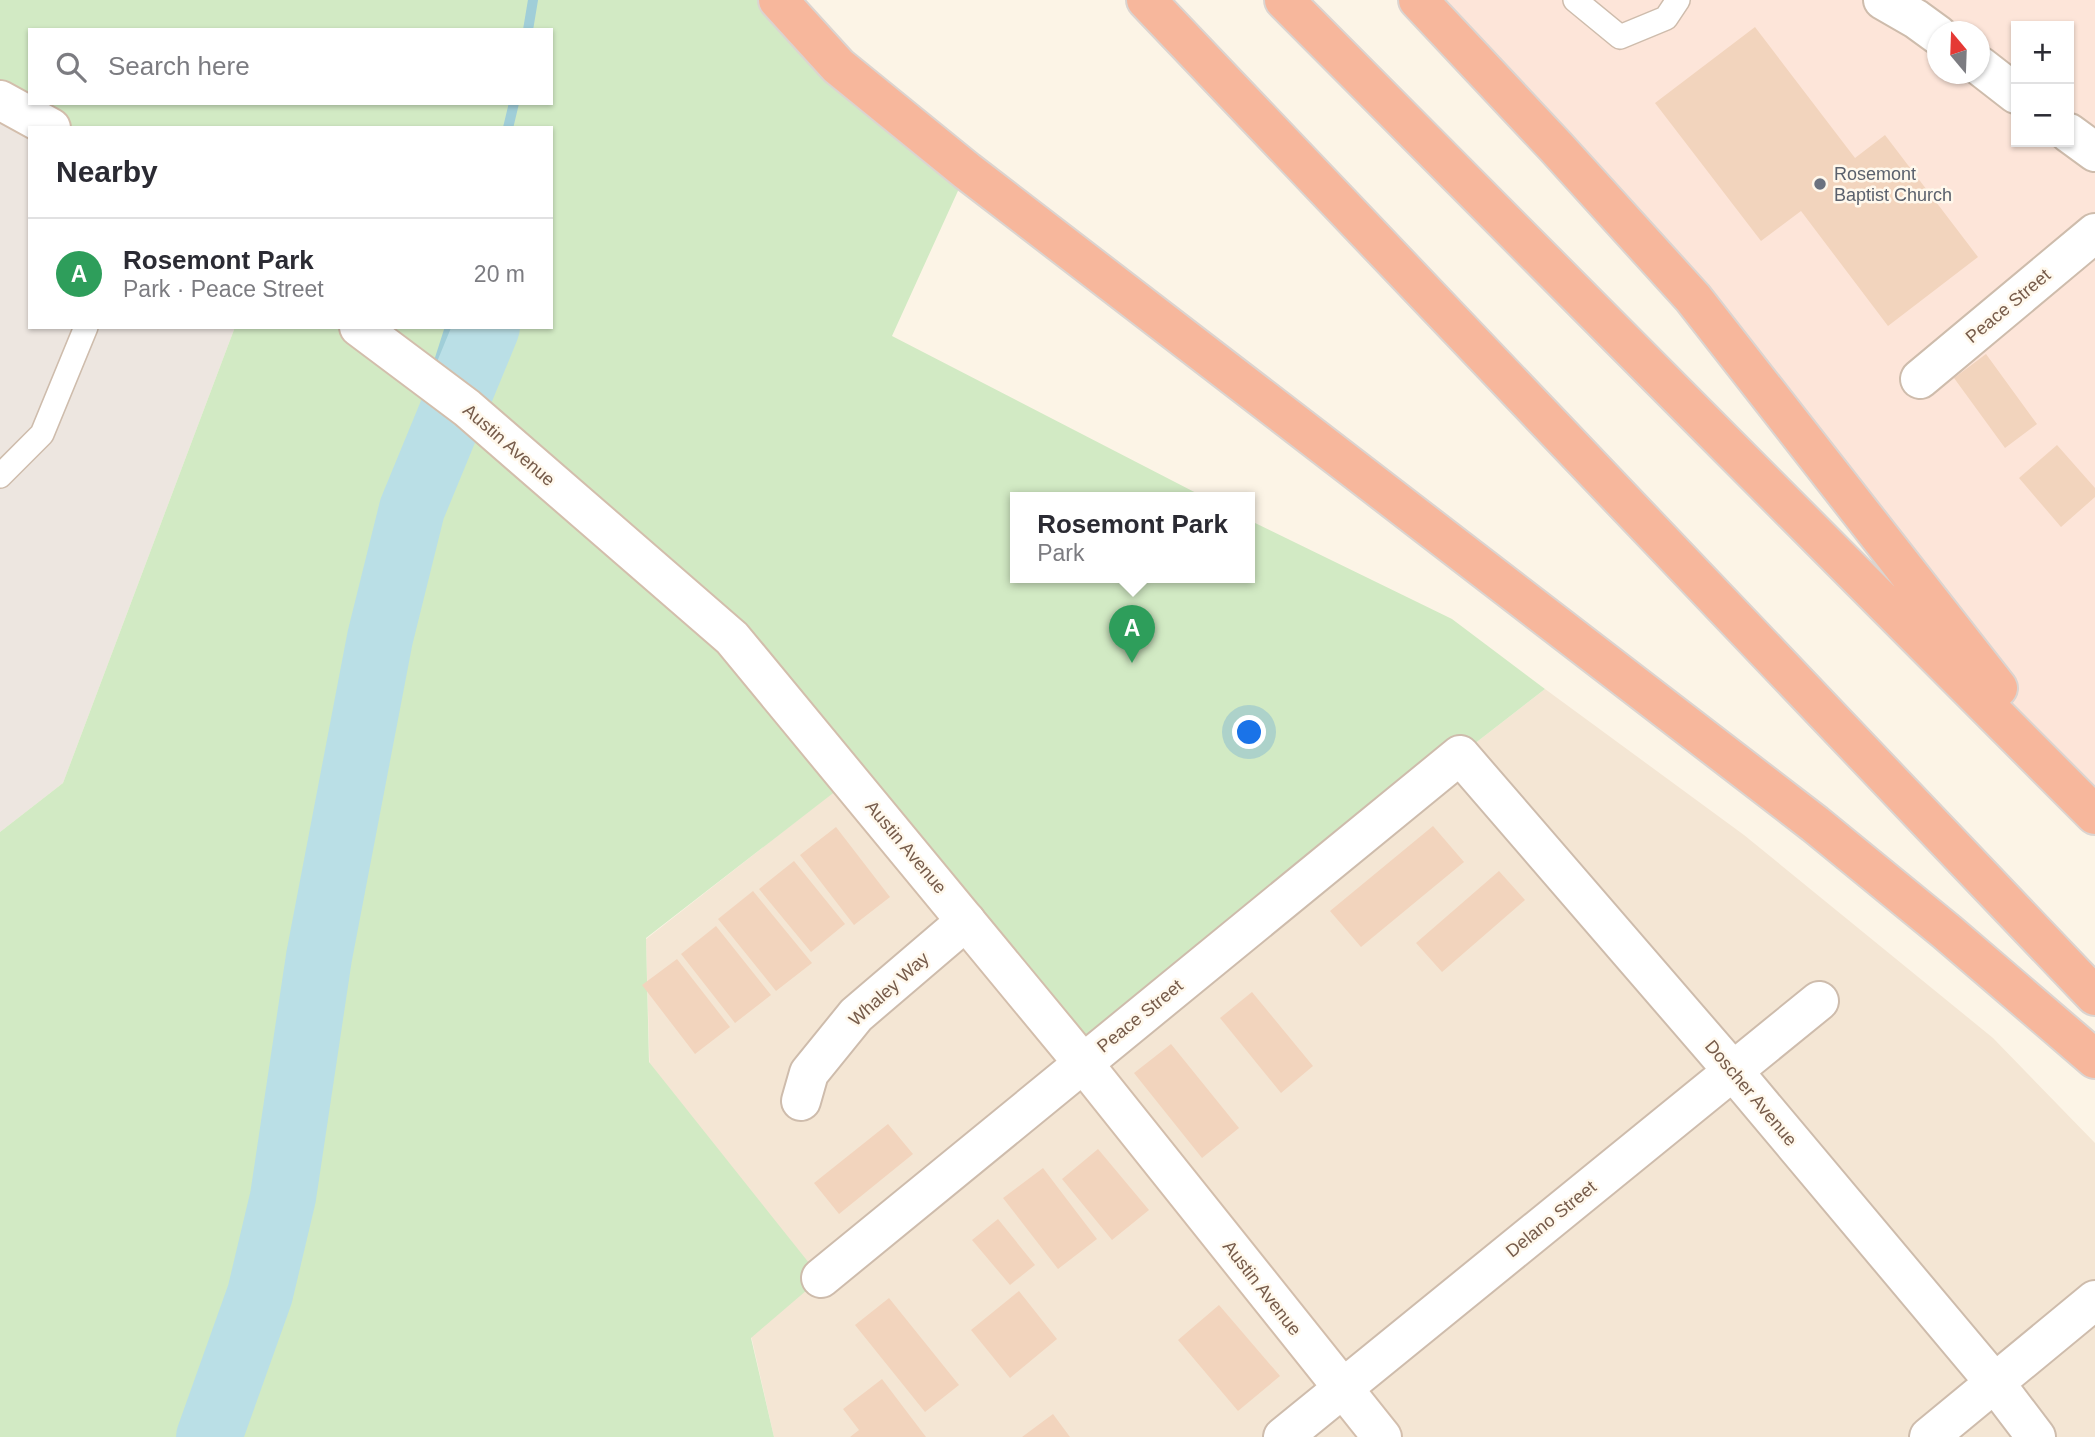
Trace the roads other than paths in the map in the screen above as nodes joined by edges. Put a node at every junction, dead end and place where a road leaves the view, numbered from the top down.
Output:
1 (778, 0) edge
2 (1146, 0) edge
3 (1283, 0) edge
4 (1418, 0) edge
5 (1575, 0) edge
6 (1678, 0) edge
7 (1883, 0) edge
8 (1927, 27) edge
9 (1990, 74) edge
10 (2011, 89) edge
11 (0, 100) edge
12 (47, 126) edge
13 (2074, 137) edge
14 (2095, 152) edge
15 (2095, 233) edge
16 (85, 329) edge
17 (362, 329) edge
18 (1920, 379) dead end
19 (0, 476) edge
20 (1460, 755) joint
21 (2095, 813) edge
22 (966, 921) junction
23 (2095, 996) edge
24 (1819, 1001) dead end
25 (2095, 1059) edge
26 (1083, 1063) junction
27 (1733, 1071) junction
28 (801, 1101) dead end
29 (821, 1278) dead end
30 (2095, 1300) edge
31 (1995, 1383) junction
32 (1342, 1389) junction
33 (1283, 1437) edge
34 (1382, 1437) edge
35 (1929, 1437) edge
36 (2036, 1437) edge

1 - 25 highway
2 - 23 highway
3 - 21 highway
4 - 21 highway
5 - 6 lane
7 - 8 street
9 - 10 street
11 - 12 street
13 - 14 street
15 - 18 street, Peace Street
16 - 19 lane
17 - 22 street, Austin Avenue
20 - 26 street, Peace Street
20 - 27 street, Doscher Avenue
22 - 26 street, Austin Avenue
22 - 28 street, Whaley Way
24 - 27 street, Delano Street
26 - 29 street, Peace Street
26 - 32 street, Austin Avenue
27 - 31 street, Doscher Avenue
27 - 32 street, Delano Street
30 - 31 street
31 - 35 street
31 - 36 street, Doscher Avenue
32 - 33 street, Delano Street
32 - 34 street, Austin Avenue

